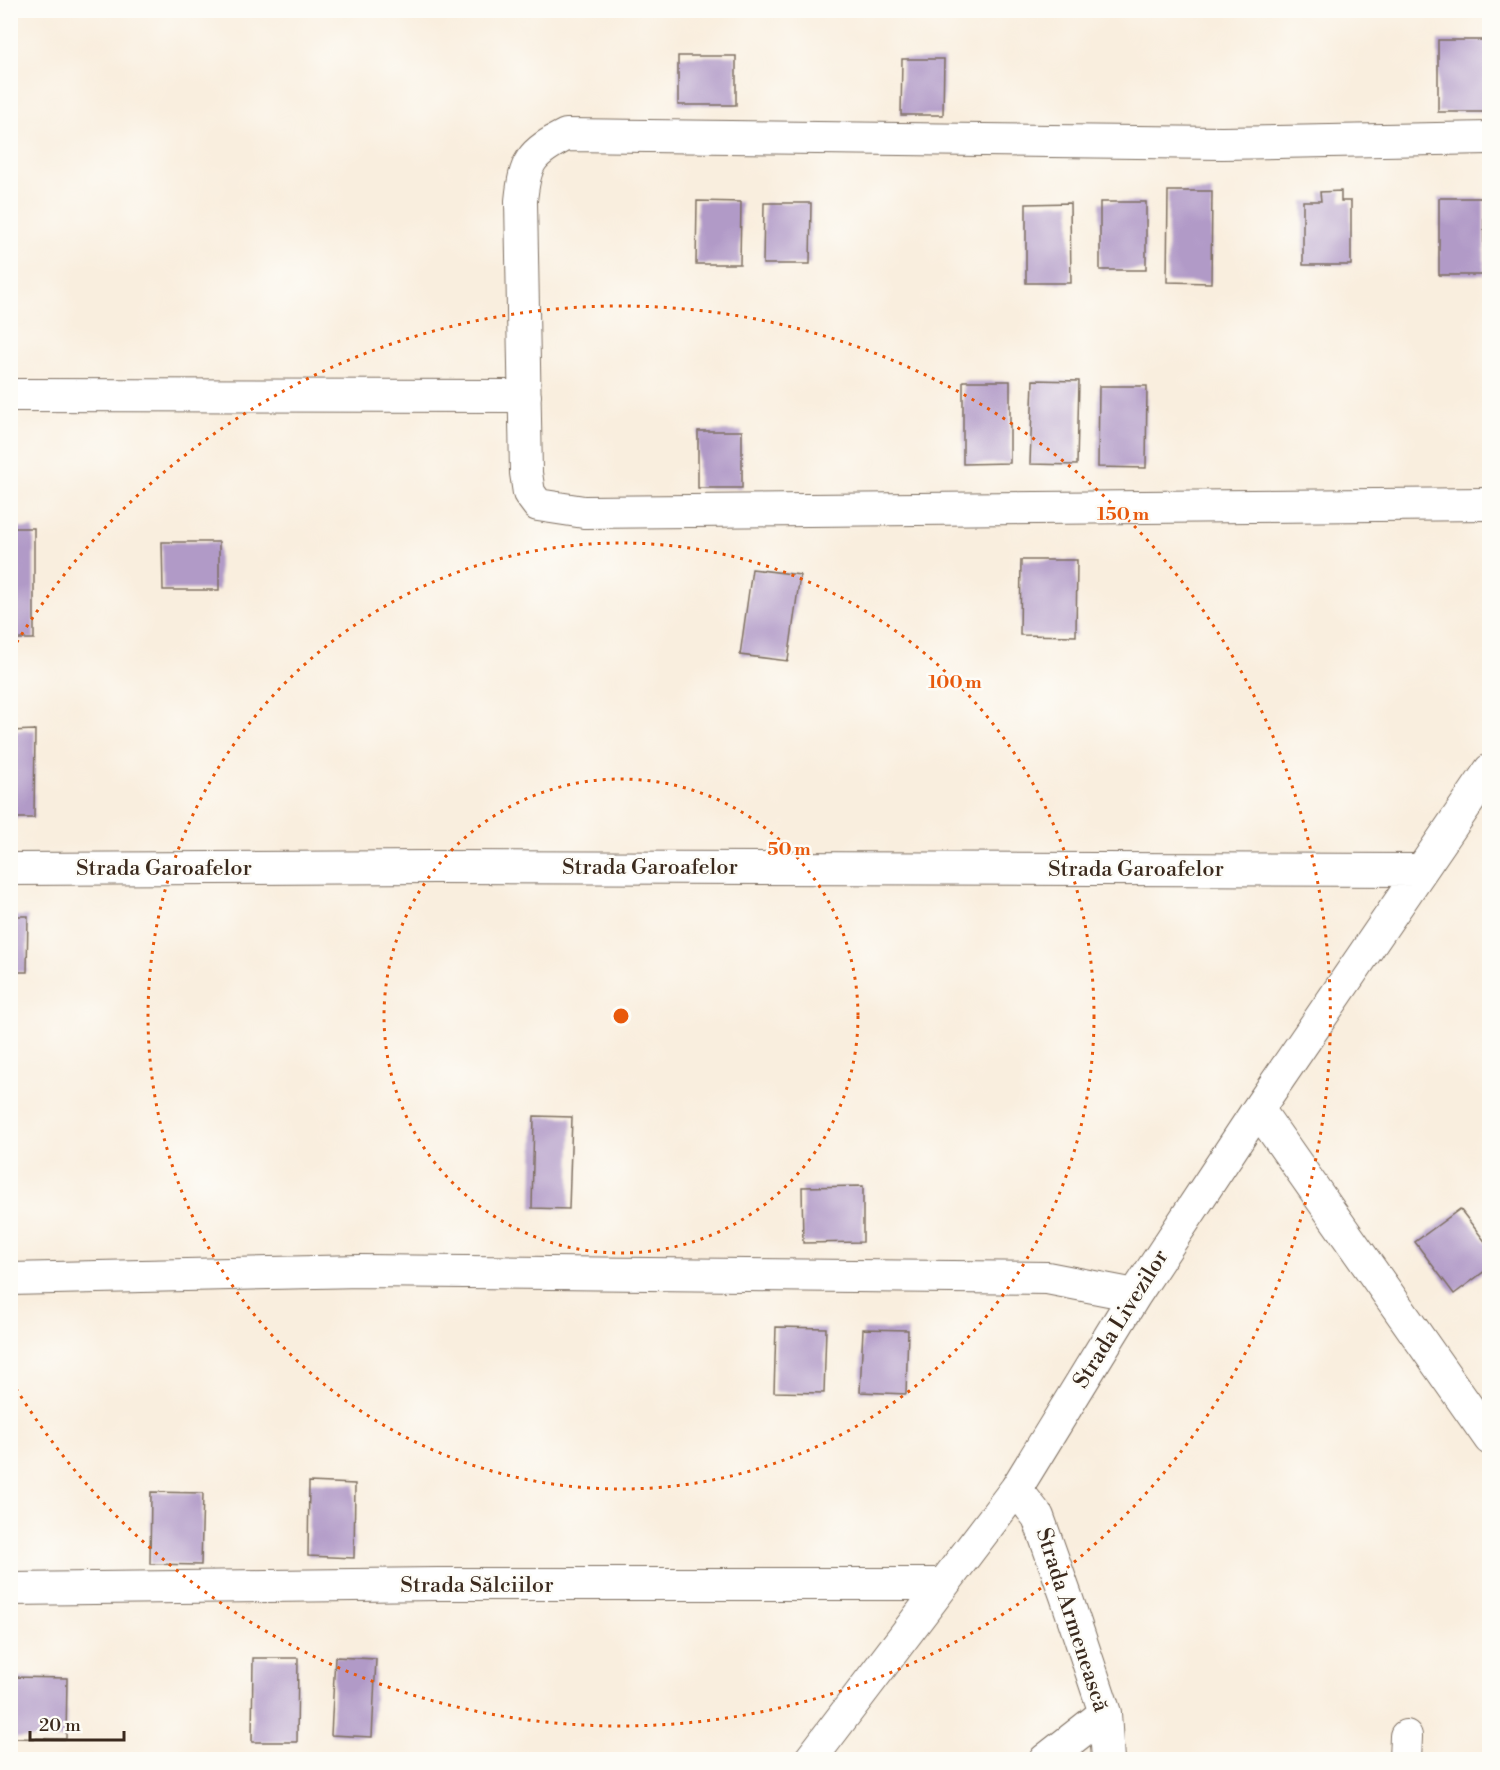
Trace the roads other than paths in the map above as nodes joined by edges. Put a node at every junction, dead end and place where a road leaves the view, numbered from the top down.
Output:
1 (1490, 138) edge
2 (10, 395) edge
3 (525, 396) junction
4 (1490, 504) edge
5 (1490, 770) edge
6 (10, 869) edge
7 (1421, 870) junction
8 (1258, 1109) junction
9 (10, 1279) edge
10 (1135, 1295) junction
11 (1490, 1439) edge
12 (1016, 1489) junction
13 (943, 1584) junction
14 (10, 1589) edge
15 (1105, 1713) junction
16 (810, 1760) edge
17 (1045, 1760) edge
18 (1108, 1760) edge

1 - 3 street
2 - 3 street
3 - 4 street
5 - 7 street
6 - 7 street, Strada Garoafelor
7 - 8 street, Strada Livezilor
8 - 10 street, Strada Livezilor
8 - 11 street
9 - 10 street
10 - 12 street, Strada Livezilor
12 - 13 street, Strada Livezilor
12 - 15 street, Strada Armenească
13 - 14 street, Strada Sălciilor
13 - 16 street, Strada Livezilor
15 - 17 street
15 - 18 street, Strada Armenească

